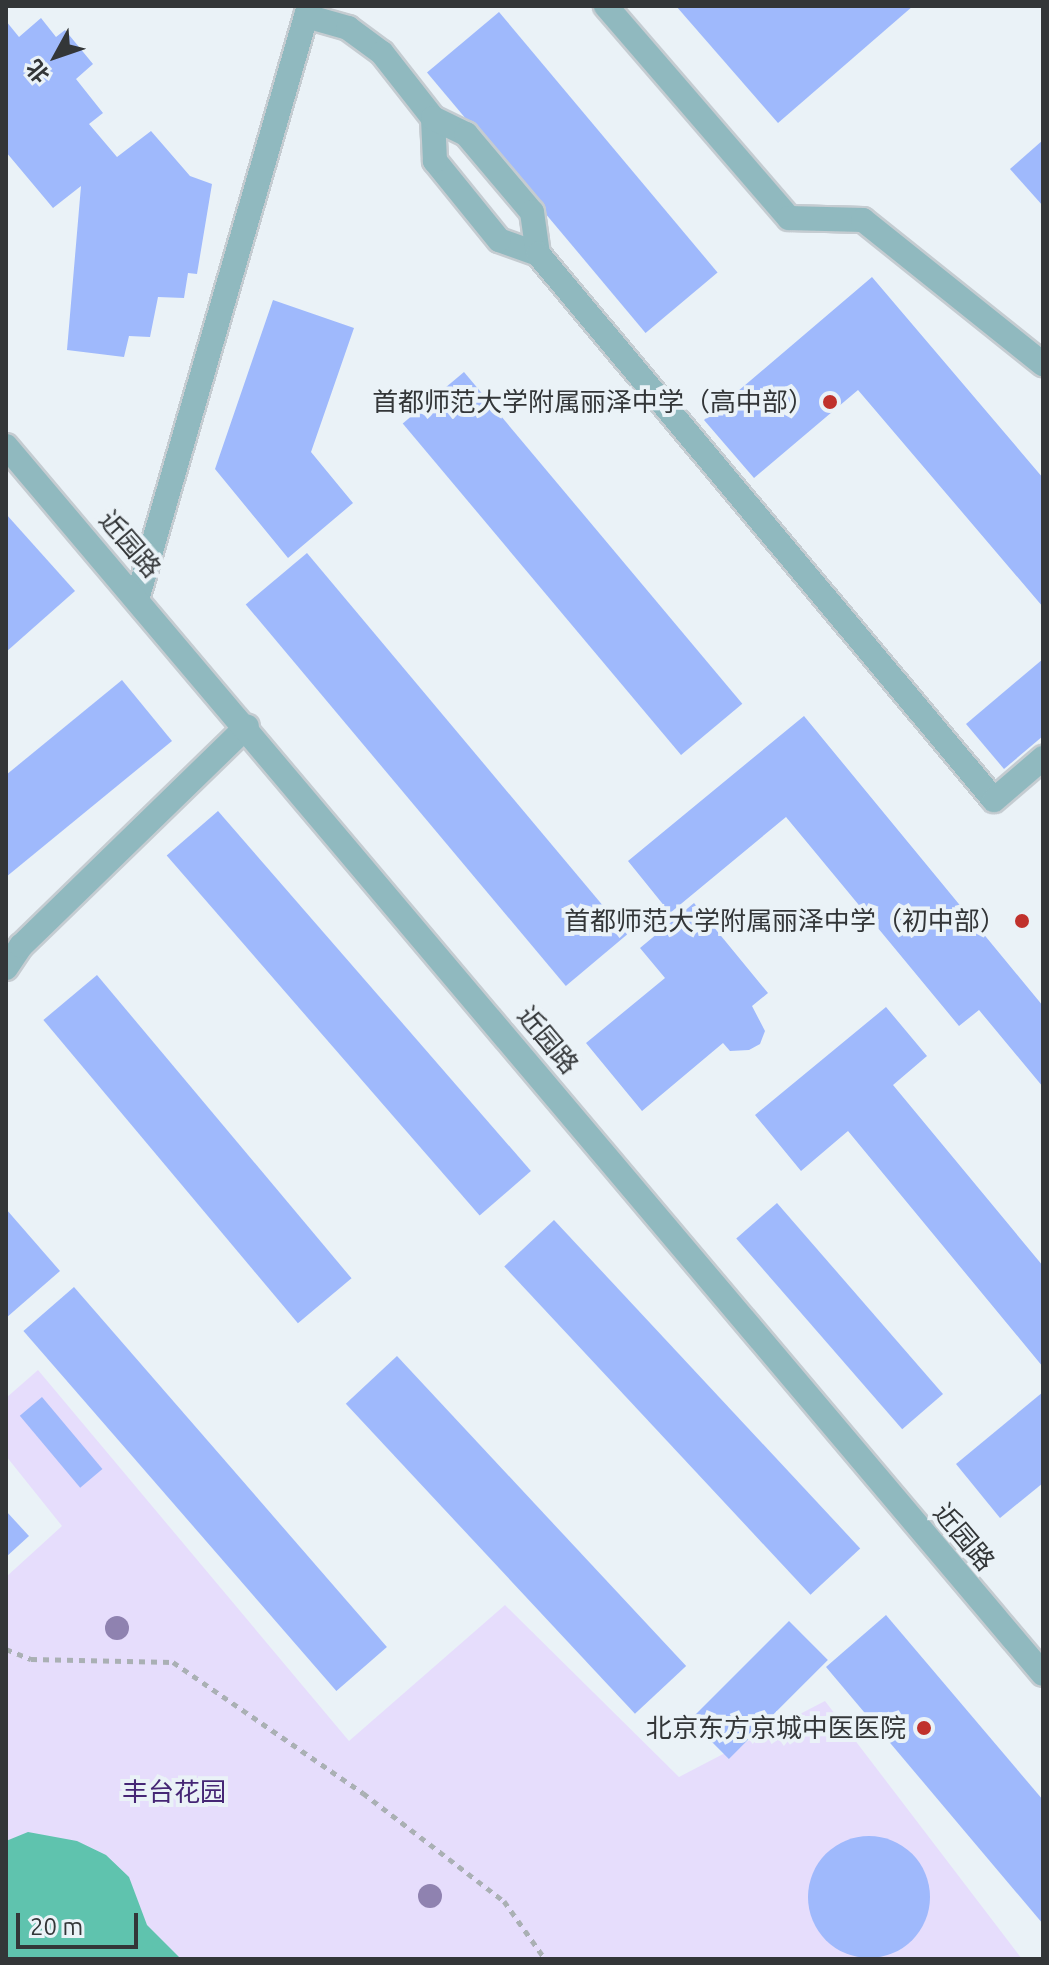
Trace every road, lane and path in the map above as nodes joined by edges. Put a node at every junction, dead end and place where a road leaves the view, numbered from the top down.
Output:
1 (606, 6) edge
2 (308, 11) edge
3 (433, 118) junction
4 (538, 254) junction
5 (1043, 364) edge
6 (6, 446) edge
7 (138, 596) junction
8 (247, 726) junction
9 (1043, 758) edge
10 (6, 968) edge
11 (6, 1649) edge
12 (1043, 1674) edge
13 (545, 1959) edge

1 - 5 street
2 - 3 street
2 - 7 street
3 - 4 street
3 - 4 street
4 - 9 street
6 - 7 street, 近园路
7 - 8 street, 近园路
8 - 10 street
8 - 12 street, 近园路
11 - 13 path

